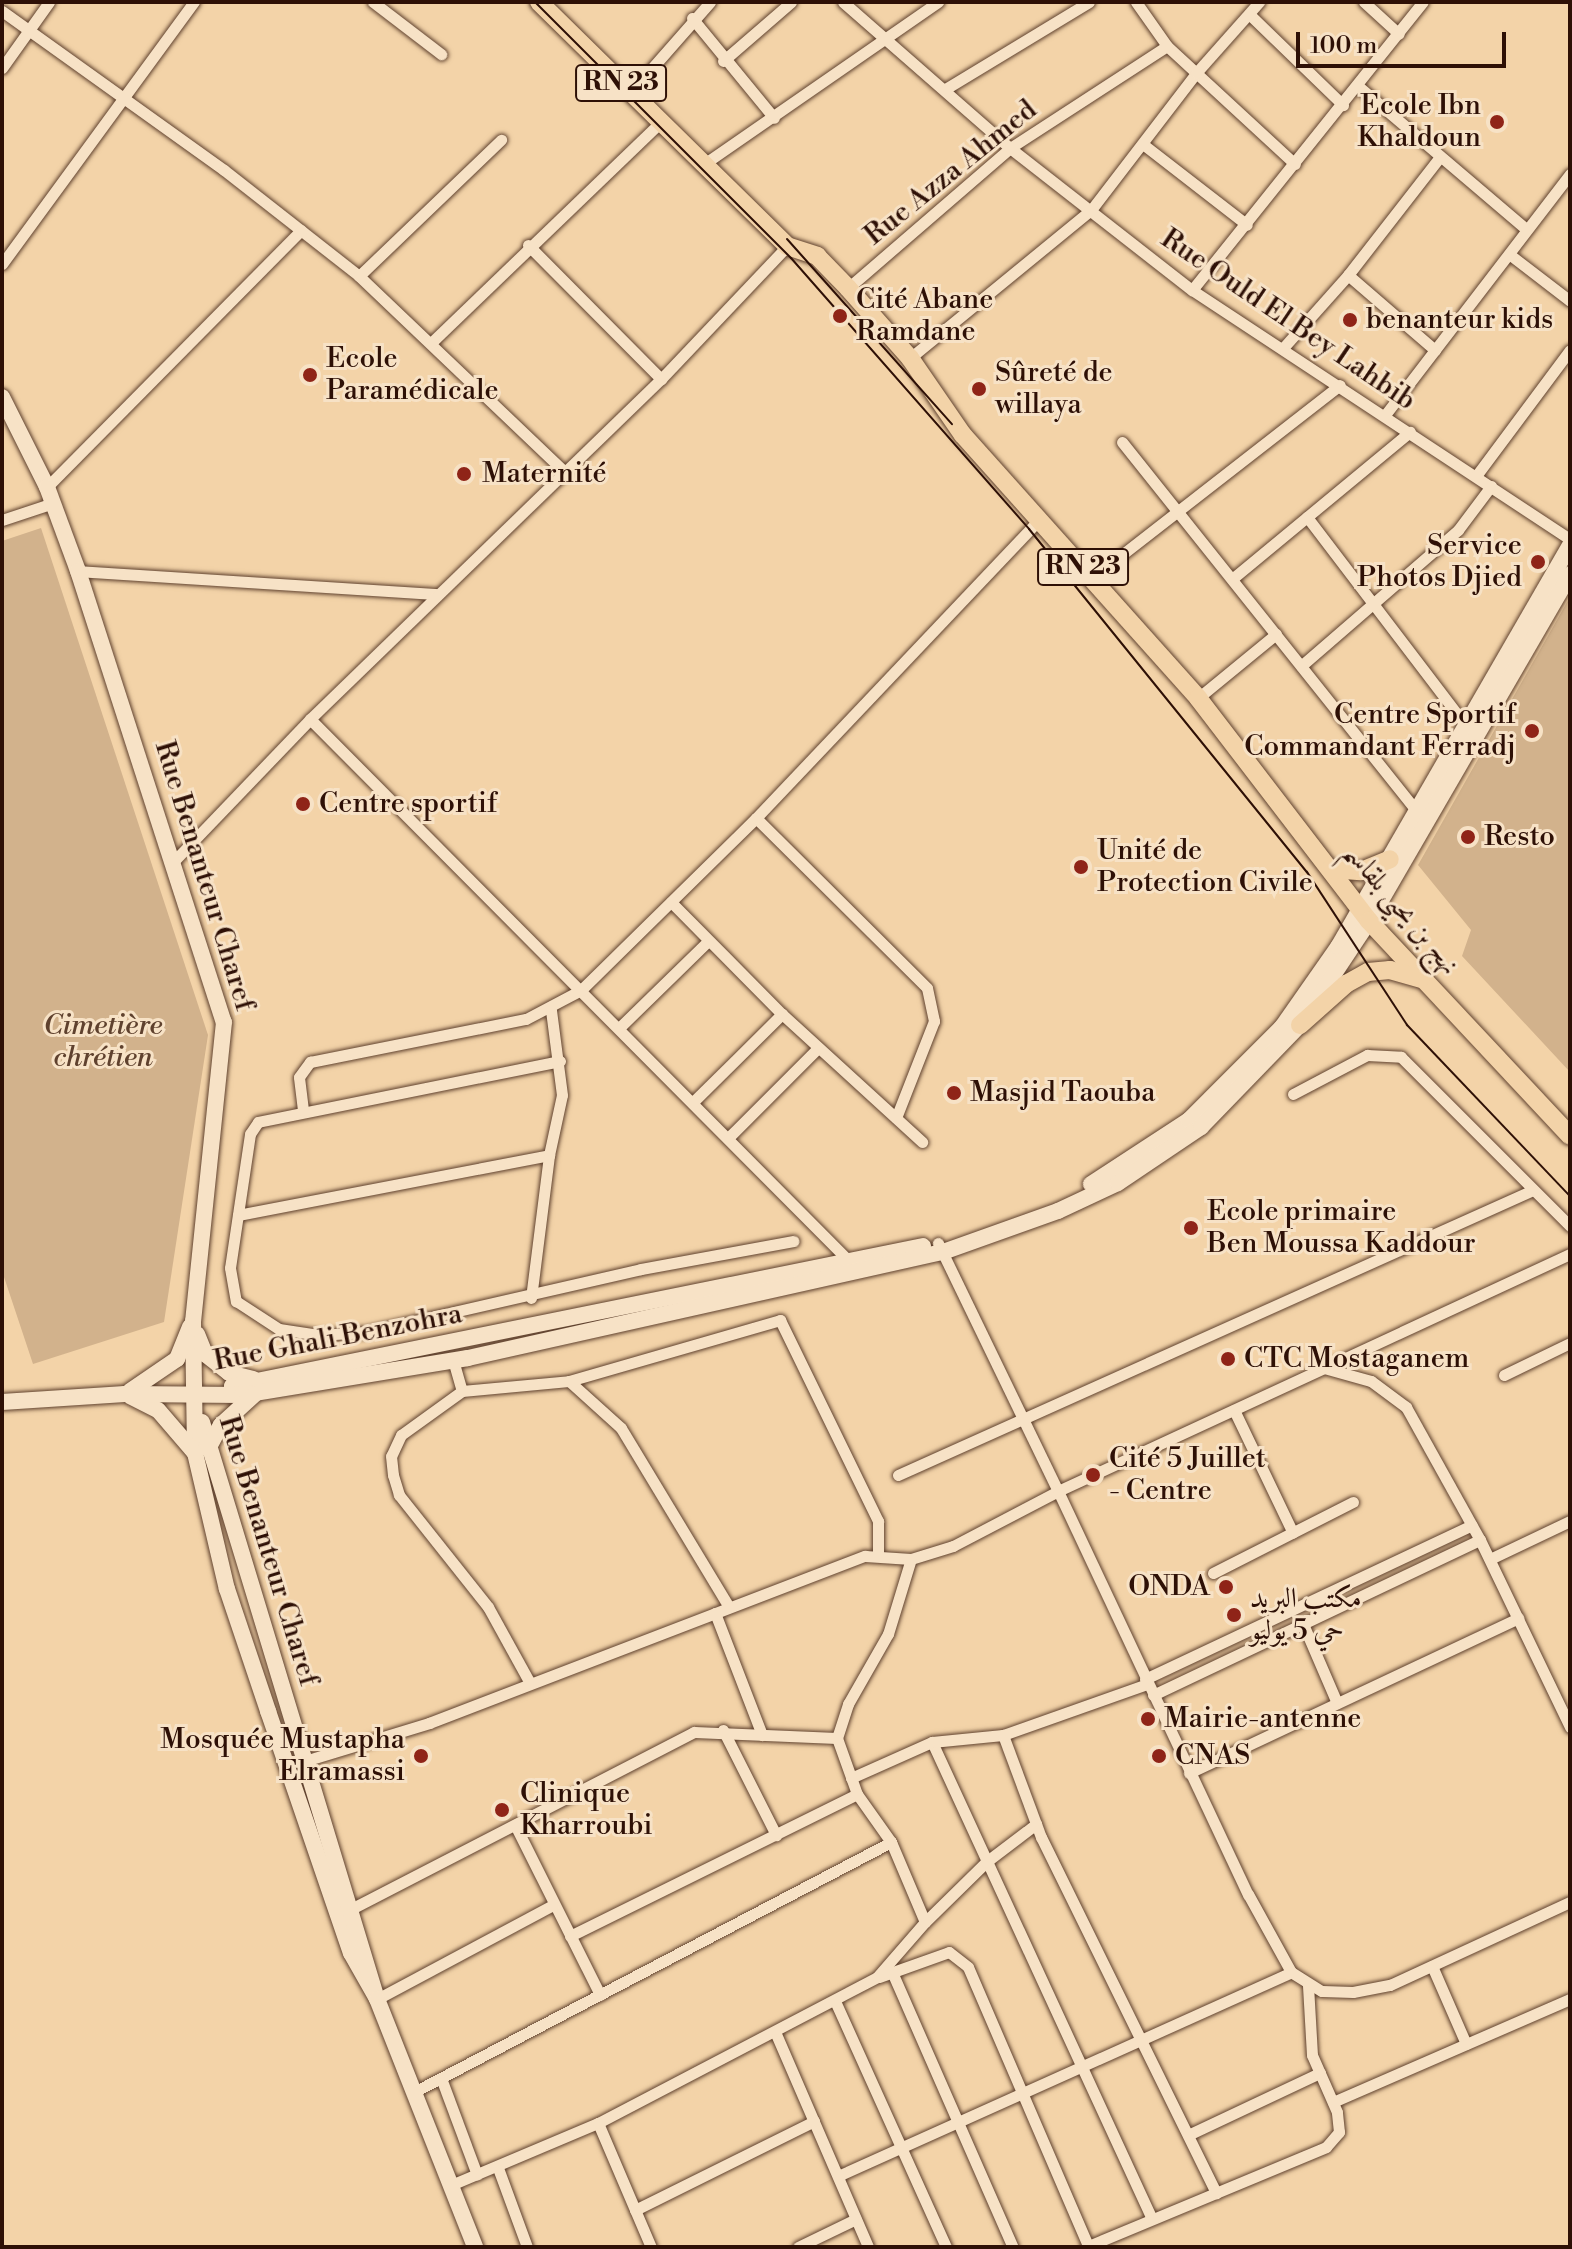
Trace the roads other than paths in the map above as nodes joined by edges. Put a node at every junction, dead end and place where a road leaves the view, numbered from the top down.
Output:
1 (49, 2) edge
2 (194, 2) edge
3 (373, 2) edge
4 (539, 2) edge
5 (710, 2) edge
6 (791, 2) edge
7 (843, 2) edge
8 (938, 2) edge
9 (1089, 2) edge
10 (1136, 2) edge
11 (1259, 2) edge
12 (1364, 2) edge
13 (1423, 2) edge
14 (2, 11) edge
15 (1249, 14) junction
16 (692, 18) junction
17 (30, 30) junction
18 (1399, 34) junction
19 (887, 36) junction
20 (1167, 46) junction
21 (441, 54) dead end
22 (723, 61) junction
23 (2, 68) edge
24 (1196, 73) junction
25 (1358, 86) junction
26 (947, 88) junction
27 (631, 92) junction
28 (123, 98) junction
29 (1343, 105) junction
30 (774, 118) junction
31 (661, 122) junction
32 (501, 140) dead end
33 (1144, 145) junction
34 (1010, 148) junction
35 (1440, 157) junction
36 (704, 164) junction
37 (1295, 164) junction
38 (1570, 174) edge
39 (1091, 210) junction
40 (1247, 225) junction
41 (1526, 229) junction
42 (301, 230) junction
43 (528, 245) junction
44 (787, 246) junction
45 (1509, 254) junction
46 (2, 264) edge
47 (1348, 275) junction
48 (359, 276) junction
49 (848, 288) junction
50 (1192, 290) junction
51 (1570, 301) edge
52 (432, 342) junction
53 (1283, 348) junction
54 (1435, 350) junction
55 (1570, 350) edge
56 (910, 358) junction
57 (661, 379) junction
58 (1340, 385) junction
59 (2, 397) edge
60 (1385, 415) junction
61 (1410, 432) junction
62 (1122, 442) dead end
63 (567, 474) junction
64 (1476, 476) junction
65 (1491, 486) junction
66 (50, 495) junction
67 (1177, 511) junction
68 (1307, 517) junction
69 (1040, 519) junction
70 (2, 520) edge
71 (1570, 542) edge
72 (78, 571) junction
73 (1570, 574) edge
74 (1092, 578) junction
75 (1232, 579) junction
76 (437, 594) junction
77 (1372, 602) junction
78 (1276, 634) junction
79 (1301, 666) junction
80 (1198, 698) junction
81 (310, 719) junction
82 (1464, 723) junction
83 (1422, 817) junction
84 (756, 818) junction
85 (1390, 859) junction
86 (174, 861) junction
87 (1330, 869) junction
88 (671, 902) junction
89 (1365, 914) junction
90 (708, 941) junction
91 (1421, 979) junction
92 (581, 990) junction
93 (551, 1010) junction
94 (782, 1014) junction
95 (1300, 1025) junction
96 (619, 1028) junction
97 (818, 1048) junction
98 (560, 1061) junction
99 (1293, 1094) dead end
100 (694, 1101) junction
101 (303, 1110) junction
102 (896, 1118) junction
103 (1570, 1136) edge
104 (729, 1137) junction
105 (922, 1142) dead end
106 (549, 1155) junction
107 (1533, 1190) junction
108 (238, 1215) junction
109 (1570, 1226) edge
110 (793, 1241) dead end
111 (940, 1248) junction
112 (1570, 1254) edge
113 (854, 1267) junction
114 (531, 1298) junction
115 (193, 1321) junction
116 (1570, 1343) edge
117 (453, 1360) junction
118 (1324, 1368) junction
119 (1504, 1375) dead end
120 (569, 1381) junction
121 (258, 1386) junction
122 (462, 1391) junction
123 (196, 1393) junction
124 (125, 1394) junction
125 (2, 1402) edge
126 (1234, 1410) junction
127 (1021, 1418) junction
128 (201, 1451) junction
129 (898, 1475) dead end
130 (1058, 1491) junction
131 (1353, 1502) dead end
132 (1570, 1521) edge
133 (1472, 1525) junction
134 (1293, 1533) junction
135 (1480, 1540) junction
136 (878, 1555) junction
137 (911, 1559) junction
138 (1490, 1559) junction
139 (1213, 1573) dead end
140 (729, 1607) junction
141 (715, 1613) junction
142 (1518, 1618) junction
143 (1303, 1624) junction
144 (530, 1683) junction
145 (1149, 1686) junction
146 (1337, 1703) junction
147 (1566, 1708) edge
148 (1570, 1727) edge
149 (723, 1730) junction
150 (762, 1735) junction
151 (1003, 1735) junction
152 (837, 1738) junction
153 (932, 1742) junction
154 (305, 1761) junction
155 (1189, 1773) junction
156 (851, 1778) junction
157 (857, 1794) junction
158 (1036, 1824) junction
159 (515, 1825) junction
160 (776, 1835) junction
161 (891, 1842) junction
162 (986, 1862) junction
163 (1570, 1902) edge
164 (553, 1905) junction
165 (353, 1908) junction
166 (925, 1922) junction
167 (570, 1936) junction
168 (1432, 1966) junction
169 (892, 1972) junction
170 (1291, 1972) junction
171 (877, 1977) junction
172 (1308, 1985) junction
173 (600, 1995) junction
174 (377, 1999) junction
175 (1570, 1999) edge
176 (835, 2001) junction
177 (776, 2034) junction
178 (1141, 2037) junction
179 (1466, 2044) junction
180 (1080, 2064) junction
181 (1320, 2073) junction
182 (441, 2078) junction
183 (1018, 2092) junction
184 (412, 2093) junction
185 (1333, 2102) junction
186 (959, 2119) junction
187 (814, 2121) junction
188 (598, 2123) junction
189 (1188, 2135) junction
190 (901, 2146) junction
191 (498, 2168) junction
192 (477, 2175) junction
193 (838, 2176) junction
194 (451, 2185) junction
195 (1216, 2193) junction
196 (635, 2210) junction
197 (856, 2219) junction
198 (1152, 2219) junction
199 (475, 2247) edge
200 (527, 2247) edge
201 (651, 2247) edge
202 (798, 2247) edge
203 (868, 2247) edge
204 (946, 2247) edge
205 (1013, 2247) edge
206 (1087, 2247) edge

1 - 17 street
2 - 28 street
3 - 21 street
4 - 27 main road, RN 23
5 - 16 street
6 - 22 street
7 - 19 street, Rue Ould El Bey Lahbib
8 - 19 street
9 - 26 street
10 - 20 street
11 - 15 street
12 - 18 street
13 - 18 street
14 - 17 street
15 - 24 street
15 - 29 street
16 - 22 street
16 - 27 street
17 - 23 street
17 - 28 street
18 - 25 street
19 - 26 street, Rue Ould El Bey Lahbib
19 - 30 street
20 - 24 street
20 - 34 street, Rue Azza Ahmed
22 - 30 street
24 - 33 street
24 - 37 street
25 - 29 street
25 - 35 street
26 - 34 street, Rue Ould El Bey Lahbib
27 - 31 main road, RN 23
28 - 42 street
28 - 46 street
29 - 37 street
30 - 36 street
31 - 36 main road, RN 23
31 - 43 street
32 - 48 street
33 - 39 street
33 - 40 street
34 - 39 street, Rue Ould El Bey Lahbib
34 - 49 street, Rue Azza Ahmed
35 - 41 street
35 - 47 street
36 - 44 main road, RN 23
37 - 40 street
38 - 41 street
39 - 50 street, Rue Ould El Bey Lahbib
39 - 56 street
40 - 50 street
41 - 45 street
42 - 48 street
42 - 66 street
43 - 52 street
43 - 57 street
44 - 49 main road, نهج بن يحيى بلقاسم / RN 23
44 - 57 street
45 - 51 street
45 - 54 street
47 - 53 street
47 - 54 street
48 - 52 street
49 - 56 main road, نهج بن يحيى بلقاسم / RN 23
50 - 53 street, Rue Ould El Bey Lahbib
52 - 63 street
53 - 58 street, Rue Ould El Bey Lahbib
54 - 60 street
55 - 64 street
56 - 69 main road, نهج بن يحيى بلقاسم / RN 23
57 - 63 street
58 - 60 street, Rue Ould El Bey Lahbib
58 - 67 street
59 - 66 main road, Rue Benanteur Charef
60 - 61 street, Rue Ould El Bey Lahbib
61 - 64 street, Rue Ould El Bey Lahbib
61 - 68 street
62 - 67 street
63 - 76 street
64 - 65 street, Rue Ould El Bey Lahbib
65 - 71 street, Rue Ould El Bey Lahbib
65 - 77 street
66 - 70 street
66 - 72 main road, Rue Benanteur Charef
67 - 74 street
67 - 75 street
68 - 75 street
68 - 77 street
69 - 74 main road, نهج بن يحيى بلقاسم / RN 23
69 - 84 street
71 - 82 main road, Rue Ghali Benzohra
72 - 76 street
72 - 86 main road, Rue Benanteur Charef
73 - 83 main road, Rue Ghali Benzohra
74 - 80 main road, نهج بن يحيى بلقاسم / RN 23
75 - 78 street
76 - 81 street
77 - 79 street
77 - 82 street
78 - 79 street
78 - 80 street
79 - 83 street
80 - 87 main road, نهج بن يحيى بلقاسم / RN 23
81 - 86 street
81 - 92 street
82 - 83 main road, Rue Ghali Benzohra
83 - 85 main road, Rue Ghali Benzohra
83 - 89 main road, Rue Ghali Benzohra
84 - 88 street
84 - 102 street
85 - 87 main road
85 - 89 main road, Rue Ghali Benzohra
86 - 115 main road, Rue Benanteur Charef
87 - 89 main road, نهج بن يحيى بلقاسم / RN 23
88 - 90 street
88 - 92 street
89 - 91 main road, نهج بن يحيى بلقاسم / RN 23
89 - 95 main road, Rue Ghali Benzohra
89 - 111 main road, Rue Ghali Benzohra
90 - 94 street
90 - 96 street
91 - 95 main road
91 - 103 main road, نهج بن يحيى بلقاسم / RN 23
92 - 93 street
92 - 96 street
93 - 98 street
93 - 101 street
94 - 97 street
94 - 100 street
95 - 111 main road, Rue Ghali Benzohra
96 - 100 street
97 - 102 street
97 - 104 street
98 - 101 street
98 - 106 street
99 - 107 street
100 - 104 street
101 - 108 street
102 - 105 street
104 - 113 street
106 - 108 street
106 - 114 street
107 - 109 street
107 - 127 street
108 - 114 street
110 - 114 street
111 - 113 main road, Rue Ghali Benzohra
111 - 127 street
112 - 118 street
113 - 117 main road, Rue Ghali Benzohra
113 - 121 main road, Rue Ghali Benzohra
115 - 121 main road
115 - 123 main road, Rue Benanteur Charef
115 - 124 main road
116 - 119 street
117 - 121 main road, Rue Ghali Benzohra
117 - 122 street
118 - 126 street
118 - 133 street
120 - 122 street
120 - 136 street
120 - 140 street
121 - 123 main road, Rue Ghali Benzohra
121 - 128 main road
122 - 144 street
123 - 124 main road, Rue Ghali Benzohra
123 - 128 main road, Rue Benanteur Charef
124 - 125 main road, Rue Ghali Benzohra
124 - 128 main road
126 - 130 street
126 - 134 street
127 - 129 street
127 - 130 street
128 - 154 main road, Rue Benanteur Charef
128 - 174 main road, Rue Benanteur Charef
130 - 137 street
130 - 145 street
131 - 134 street
132 - 138 street
133 - 135 street
133 - 145 street
134 - 139 street
135 - 138 street
135 - 143 street
136 - 137 street
136 - 140 street
137 - 152 street
138 - 142 street
140 - 141 street
141 - 144 street
141 - 150 street
142 - 146 street
142 - 147 street
143 - 145 street
143 - 146 street
144 - 154 street
145 - 151 street
145 - 155 street
146 - 155 street
147 - 148 street
149 - 150 street
149 - 159 street
149 - 160 street
150 - 152 street
151 - 153 street
151 - 158 street
152 - 156 street
153 - 156 street
153 - 162 street
154 - 165 main road, Rue Benanteur Charef
155 - 170 street
156 - 157 street
157 - 160 street
157 - 161 street
158 - 162 street
158 - 178 street
159 - 164 street
159 - 165 street
160 - 167 street
161 - 166 street
161 - 173 street
162 - 166 street
162 - 180 street
163 - 168 street
164 - 167 street
164 - 174 street
165 - 174 main road, Rue Benanteur Charef
166 - 171 street
167 - 173 street
168 - 172 street
168 - 179 street
169 - 171 street
169 - 183 street
169 - 186 street
170 - 172 street
170 - 178 street
171 - 176 street
172 - 181 street
173 - 182 street
174 - 184 main road, Rue Benanteur Charef
175 - 179 street
176 - 177 street
176 - 190 street
177 - 187 street
177 - 188 street
178 - 180 street
178 - 189 street
179 - 185 street
180 - 183 street
180 - 198 street
181 - 185 street
181 - 189 street
182 - 184 street
182 - 192 street
183 - 186 street
183 - 206 street
184 - 194 main road, Rue Benanteur Charef
185 - 195 street
186 - 190 street
186 - 205 street
187 - 193 street
187 - 196 street
188 - 191 street
188 - 196 street
189 - 195 street
190 - 193 street
190 - 204 street
191 - 192 street
191 - 200 street
192 - 194 street
193 - 197 street
194 - 199 main road, Rue Benanteur Charef
195 - 198 street
196 - 201 street
197 - 202 street
197 - 203 street
198 - 206 street

